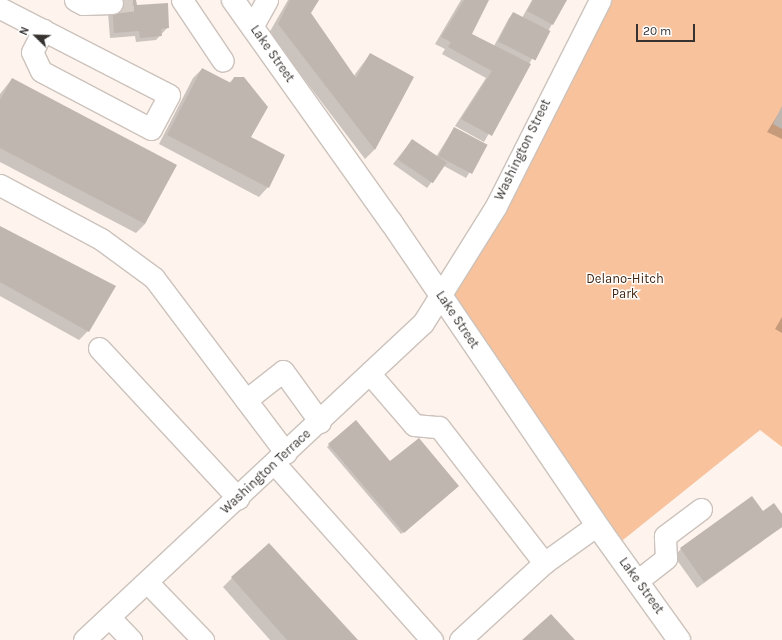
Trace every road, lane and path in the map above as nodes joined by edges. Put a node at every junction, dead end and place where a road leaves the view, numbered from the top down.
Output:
1 (182, 0) edge
2 (233, 0) edge
3 (267, 0) edge
4 (600, 0) edge
5 (0, 8) edge
6 (252, 27) junction
7 (43, 30) junction
8 (222, 61) dead end
9 (0, 185) edge
10 (442, 298) junction
11 (99, 348) dead end
12 (370, 374) junction
13 (246, 400) junction
14 (320, 422) junction
15 (281, 458) junction
16 (238, 498) junction
17 (701, 509) dead end
18 (597, 524) junction
19 (544, 563) junction
20 (637, 581) junction
21 (147, 582) junction
22 (109, 618) junction
23 (84, 640) edge
24 (131, 640) edge
25 (203, 640) edge
26 (432, 640) edge
27 (460, 640) edge
28 (679, 640) edge

1 - 8 street
2 - 6 main road, Lake Street
3 - 6 street
4 - 10 street, Washington Street
5 - 7 street
6 - 10 main road, Lake Street
7 - 7 street
9 - 13 street
10 - 12 street, Washington Terrace
10 - 18 main road, Lake Street
11 - 16 street
12 - 14 street, Washington Terrace
12 - 19 street
13 - 14 street
13 - 15 street
14 - 15 street, Washington Terrace
15 - 16 street, Washington Terrace
15 - 26 street
16 - 21 street, Washington Terrace
17 - 20 street
18 - 19 street
18 - 20 main road, Lake Street
19 - 27 street
20 - 28 main road, Lake Street
21 - 22 street, Washington Terrace
21 - 25 street
22 - 23 street, Washington Terrace
22 - 24 street

